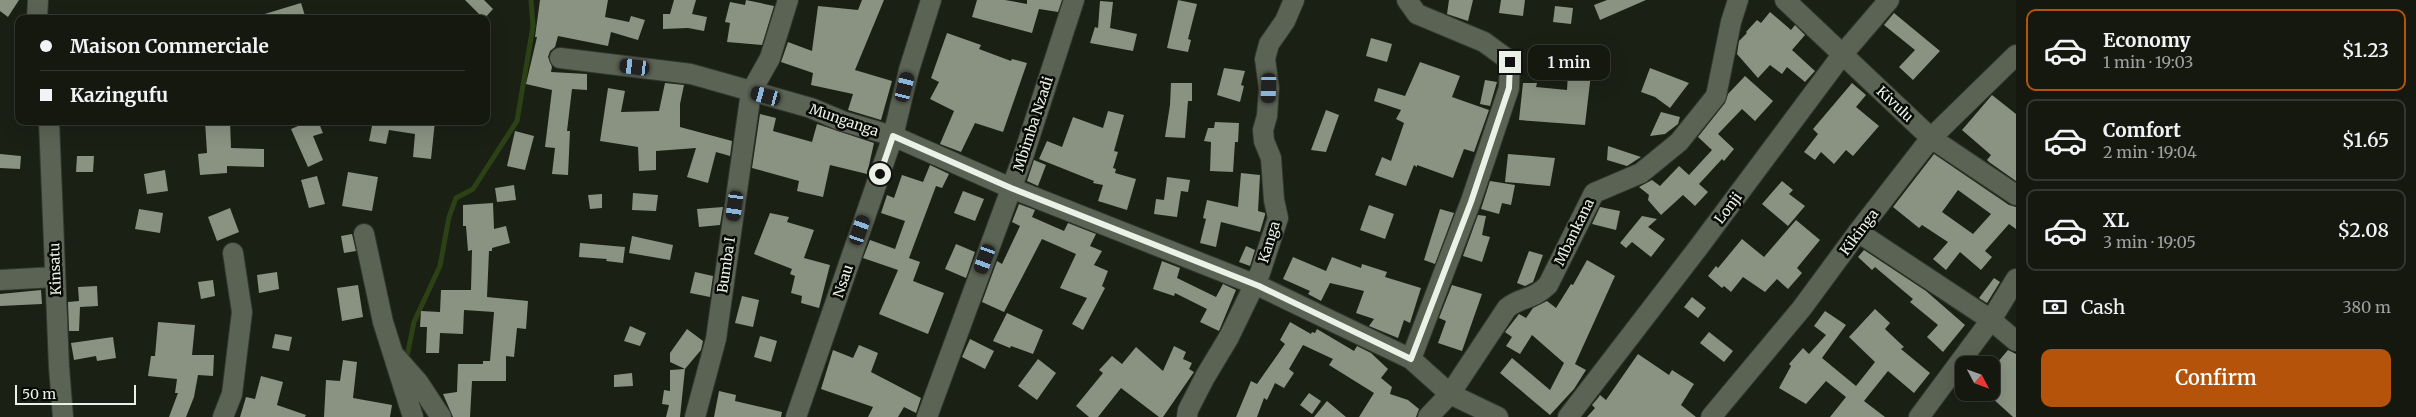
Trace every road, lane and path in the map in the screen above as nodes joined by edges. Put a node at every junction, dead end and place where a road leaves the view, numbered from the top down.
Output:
1 (38, 0) edge
2 (788, 0) edge
3 (931, 0) edge
4 (1074, 0) edge
5 (1294, 0) edge
6 (1407, 0) edge
7 (1738, 0) edge
8 (1785, 0) edge
9 (1889, 0) edge
10 (37, 15) edge
11 (1842, 55) junction
12 (2016, 55) edge
13 (560, 58) dead end
14 (751, 92) junction
15 (49, 125) edge
16 (893, 136) junction
17 (1932, 138) junction
18 (1011, 188) junction
19 (2016, 195) edge
20 (1858, 232) junction
21 (364, 234) dead end
22 (233, 253) dead end
23 (55, 277) junction
24 (2016, 279) edge
25 (0, 280) edge
26 (1254, 284) junction
27 (1990, 320) junction
28 (2016, 341) edge
29 (1411, 359) junction
30 (400, 362) junction
31 (1450, 394) junction
32 (64, 417) edge
33 (223, 417) edge
34 (413, 417) edge
35 (441, 417) edge
36 (695, 417) edge
37 (796, 417) edge
38 (927, 417) edge
39 (1187, 417) edge
40 (1428, 417) edge
41 (1498, 417) edge
42 (1568, 417) edge
43 (1711, 417) edge
44 (1919, 417) edge

1 - 10 street
2 - 14 street, Bumba I
3 - 16 street, Nsau
4 - 18 street, Mbimba Nzadi
5 - 26 street, Kanga
6 - 29 street
7 - 31 street, Mbankana
8 - 11 street, Kivulu
9 - 11 street, Lonji
11 - 17 street, Kivulu
11 - 42 street, Lonji
12 - 17 street, Kikinga
13 - 14 street, Munganga
14 - 16 street, Munganga
14 - 36 street, Bumba I
15 - 23 street, Kinsatu
16 - 18 street, Munganga
16 - 37 street, Nsau
17 - 19 street, Kivulu
17 - 20 street, Kikinga
18 - 26 street, Munganga
18 - 38 street, Mbimba Nzadi
20 - 27 street
20 - 43 street, Kikinga
21 - 30 street
22 - 33 street
23 - 25 street
23 - 32 street, Kinsatu
24 - 27 street
26 - 29 street, Munganga
26 - 39 street, Kanga
27 - 28 street
27 - 44 street
29 - 31 street, Munganga
30 - 34 street
30 - 35 street
31 - 40 street, Mbankana
31 - 41 street, Munganga

